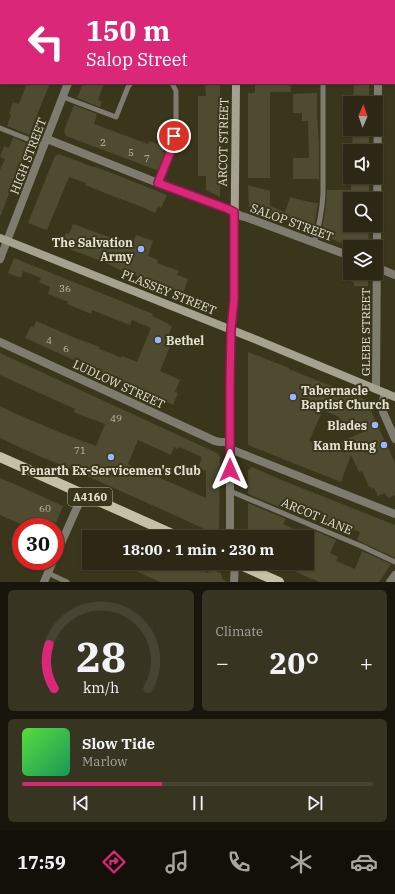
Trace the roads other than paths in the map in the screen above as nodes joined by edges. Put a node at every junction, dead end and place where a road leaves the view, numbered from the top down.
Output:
1 (68, 84) edge
2 (130, 84) edge
3 (172, 84) edge
4 (236, 84) edge
5 (323, 84) edge
6 (378, 84) edge
7 (63, 97) junction
8 (0, 128) edge
9 (46, 143) junction
10 (158, 183) junction
11 (234, 212) junction
12 (4, 239) edge
13 (377, 240) edge
14 (314, 243) junction
15 (343, 253) edge
16 (0, 260) edge
17 (383, 270) edge
18 (395, 275) edge
19 (377, 280) edge
20 (231, 330) junction
21 (0, 342) edge
22 (376, 389) junction
23 (385, 393) junction
24 (395, 397) edge
25 (395, 439) edge
26 (230, 445) junction
27 (0, 457) edge
28 (230, 491) junction
29 (83, 494) junction
30 (395, 514) edge
31 (163, 530) edge
32 (230, 530) edge
33 (64, 537) edge
34 (395, 562) edge
35 (49, 570) edge
36 (235, 570) edge
37 (252, 570) edge
38 (48, 573) junction
39 (395, 575) edge
40 (44, 582) edge
41 (67, 582) edge
42 (234, 582) edge
43 (279, 582) edge
44 (390, 582) edge

1 - 7 street, HIGH STREET
2 - 7 lane
3 - 10 lane
4 - 11 street, ARCOT STREET
5 - 14 lane
6 - 13 street, GLEBE STREET
7 - 9 street, HIGH STREET
8 - 9 lane
9 - 10 street, SALOP STREET
9 - 12 street, HIGH STREET
10 - 11 street, SALOP STREET
11 - 14 street, SALOP STREET
11 - 20 street, ARCOT STREET
12 - 16 street, HIGH STREET
12 - 20 street, PLASSEY STREET
14 - 15 street, SALOP STREET
17 - 18 street
19 - 22 street, GLEBE STREET
20 - 22 street, PLASSEY STREET
20 - 26 street, ARCOT STREET
21 - 26 street, LUDLOW STREET
22 - 23 street, PLASSEY STREET
23 - 24 street, PLASSEY STREET
23 - 25 street
26 - 28 street, ARCOT STREET
26 - 30 street, LUDLOW STREET
27 - 29 main road, A4160
28 - 32 street, ARCOT STREET
28 - 34 lane, ARCOT LANE
29 - 31 main road, A4160
29 - 33 street
35 - 38 street
36 - 42 street
37 - 43 main road
38 - 40 street
38 - 41 lane
39 - 44 street

